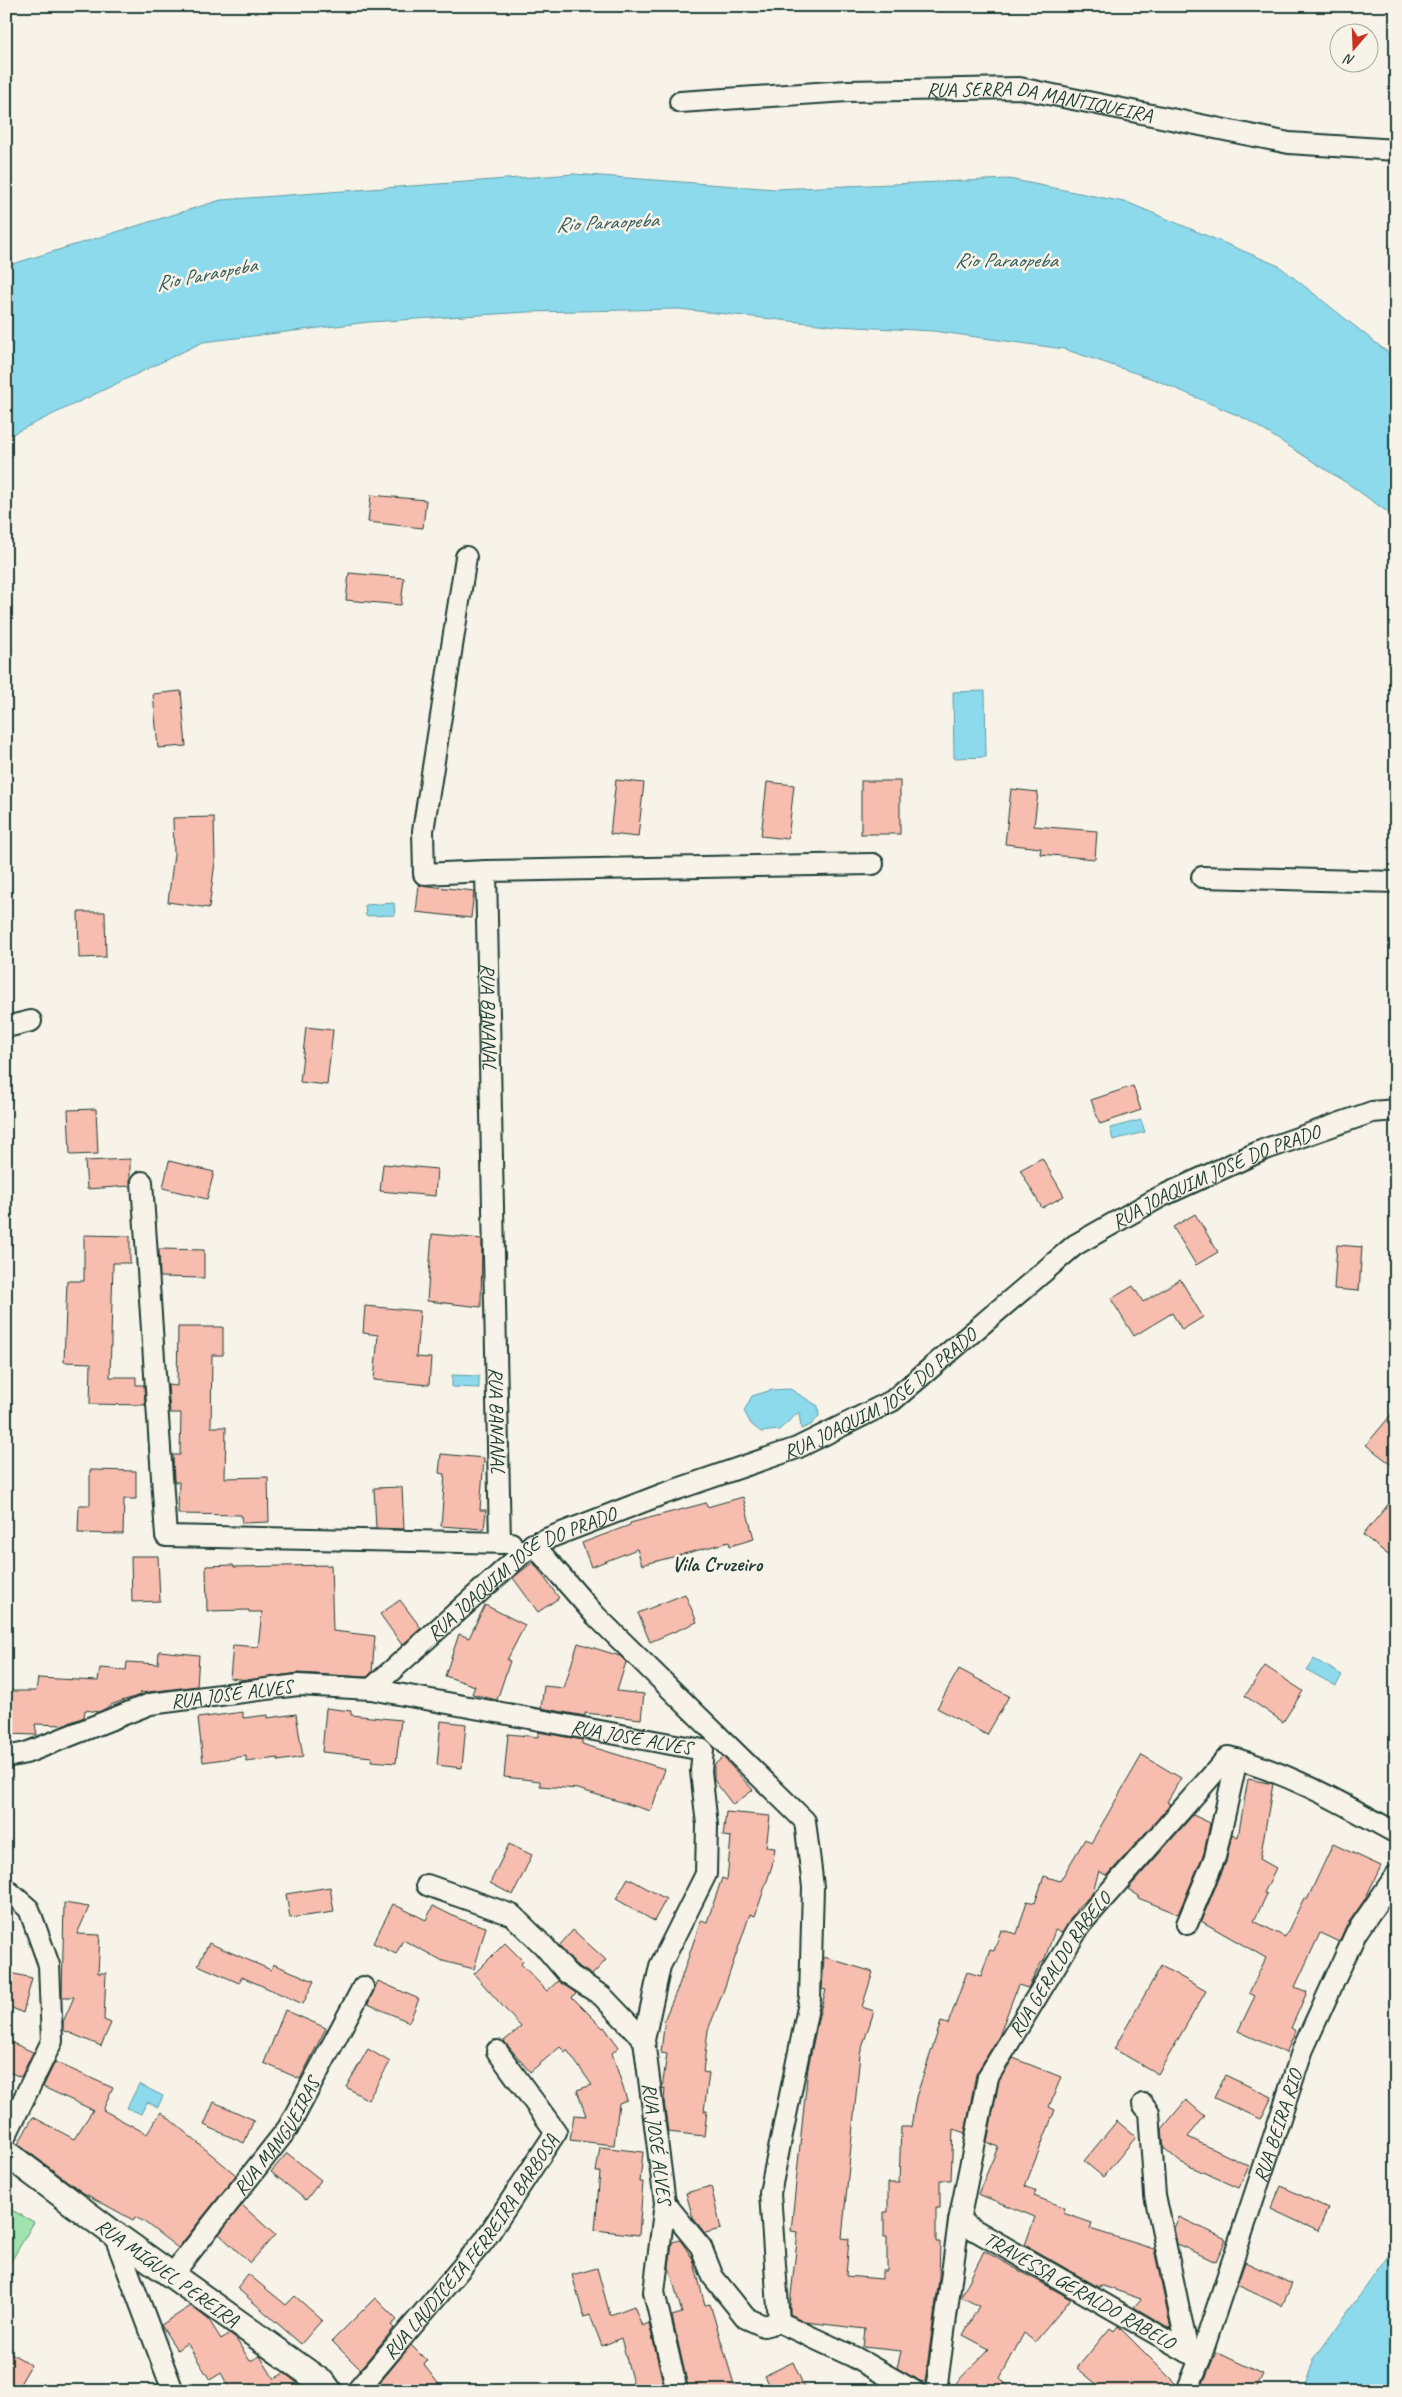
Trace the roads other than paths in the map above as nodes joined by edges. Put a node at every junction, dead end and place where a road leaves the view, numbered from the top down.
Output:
1 (680, 102) dead end
2 (1396, 150) edge
3 (466, 557) dead end
4 (873, 864) dead end
5 (486, 871) junction
6 (1202, 877) dead end
7 (1396, 882) edge
8 (31, 1021) dead end
9 (6, 1027) edge
10 (1396, 1110) edge
11 (142, 1182) dead end
12 (500, 1543) junction
13 (533, 1544) junction
14 (371, 1689) junction
15 (727, 1744) junction
16 (703, 1750) junction
17 (6, 1758) edge
18 (1237, 1759) junction
19 (1396, 1833) edge
20 (1396, 1875) edge
21 (427, 1885) dead end
22 (6, 1889) edge
23 (1187, 1924) dead end
24 (363, 1987) dead end
25 (644, 2040) junction
26 (496, 2051) dead end
27 (1143, 2104) dead end
28 (6, 2135) edge
29 (6, 2153) edge
30 (665, 2203) junction
31 (959, 2221) junction
32 (114, 2234) junction
33 (172, 2275) junction
34 (779, 2322) junction
35 (1194, 2356) junction
36 (173, 2391) edge
37 (329, 2391) edge
38 (357, 2391) edge
39 (677, 2391) edge
40 (914, 2391) edge
41 (936, 2391) edge
42 (1186, 2391) edge

1 - 2 street, RUA SERRA DA MANTIQUEIRA
3 - 5 street
4 - 5 street
5 - 12 street, RUA BANANAL
6 - 7 street
8 - 9 street
10 - 13 street, RUA JOAQUIM JOSÉ DO PRADO
11 - 12 street
12 - 13 street
13 - 14 street, RUA JOAQUIM JOSÉ DO PRADO
13 - 15 street
14 - 16 street, RUA JOSÉ ALVES
14 - 17 street, RUA JOSÉ ALVES
15 - 16 street
15 - 34 street
16 - 25 street, RUA JOSÉ ALVES
18 - 19 street
18 - 23 street
18 - 31 street, RUA GERALDO RABELO
20 - 35 street, RUA BEIRA RIO
21 - 25 street
22 - 28 street
24 - 33 street, RUA MANGUEIRAS
25 - 30 street, RUA JOSÉ ALVES
26 - 38 street, RUA LAUDICÉIA FERREIRA BARBOSA
27 - 35 street
29 - 32 street, RUA MIGUEL PEREIRA
30 - 34 street
30 - 39 street, RUA JOSÉ ALVES
31 - 35 street, TRAVESSA GERALDO RABELO
31 - 41 street, RUA GERALDO RABELO
32 - 33 street, RUA MIGUEL PEREIRA
32 - 36 street
33 - 37 street, RUA MIGUEL PEREIRA
34 - 40 street
35 - 42 street, RUA BEIRA RIO

